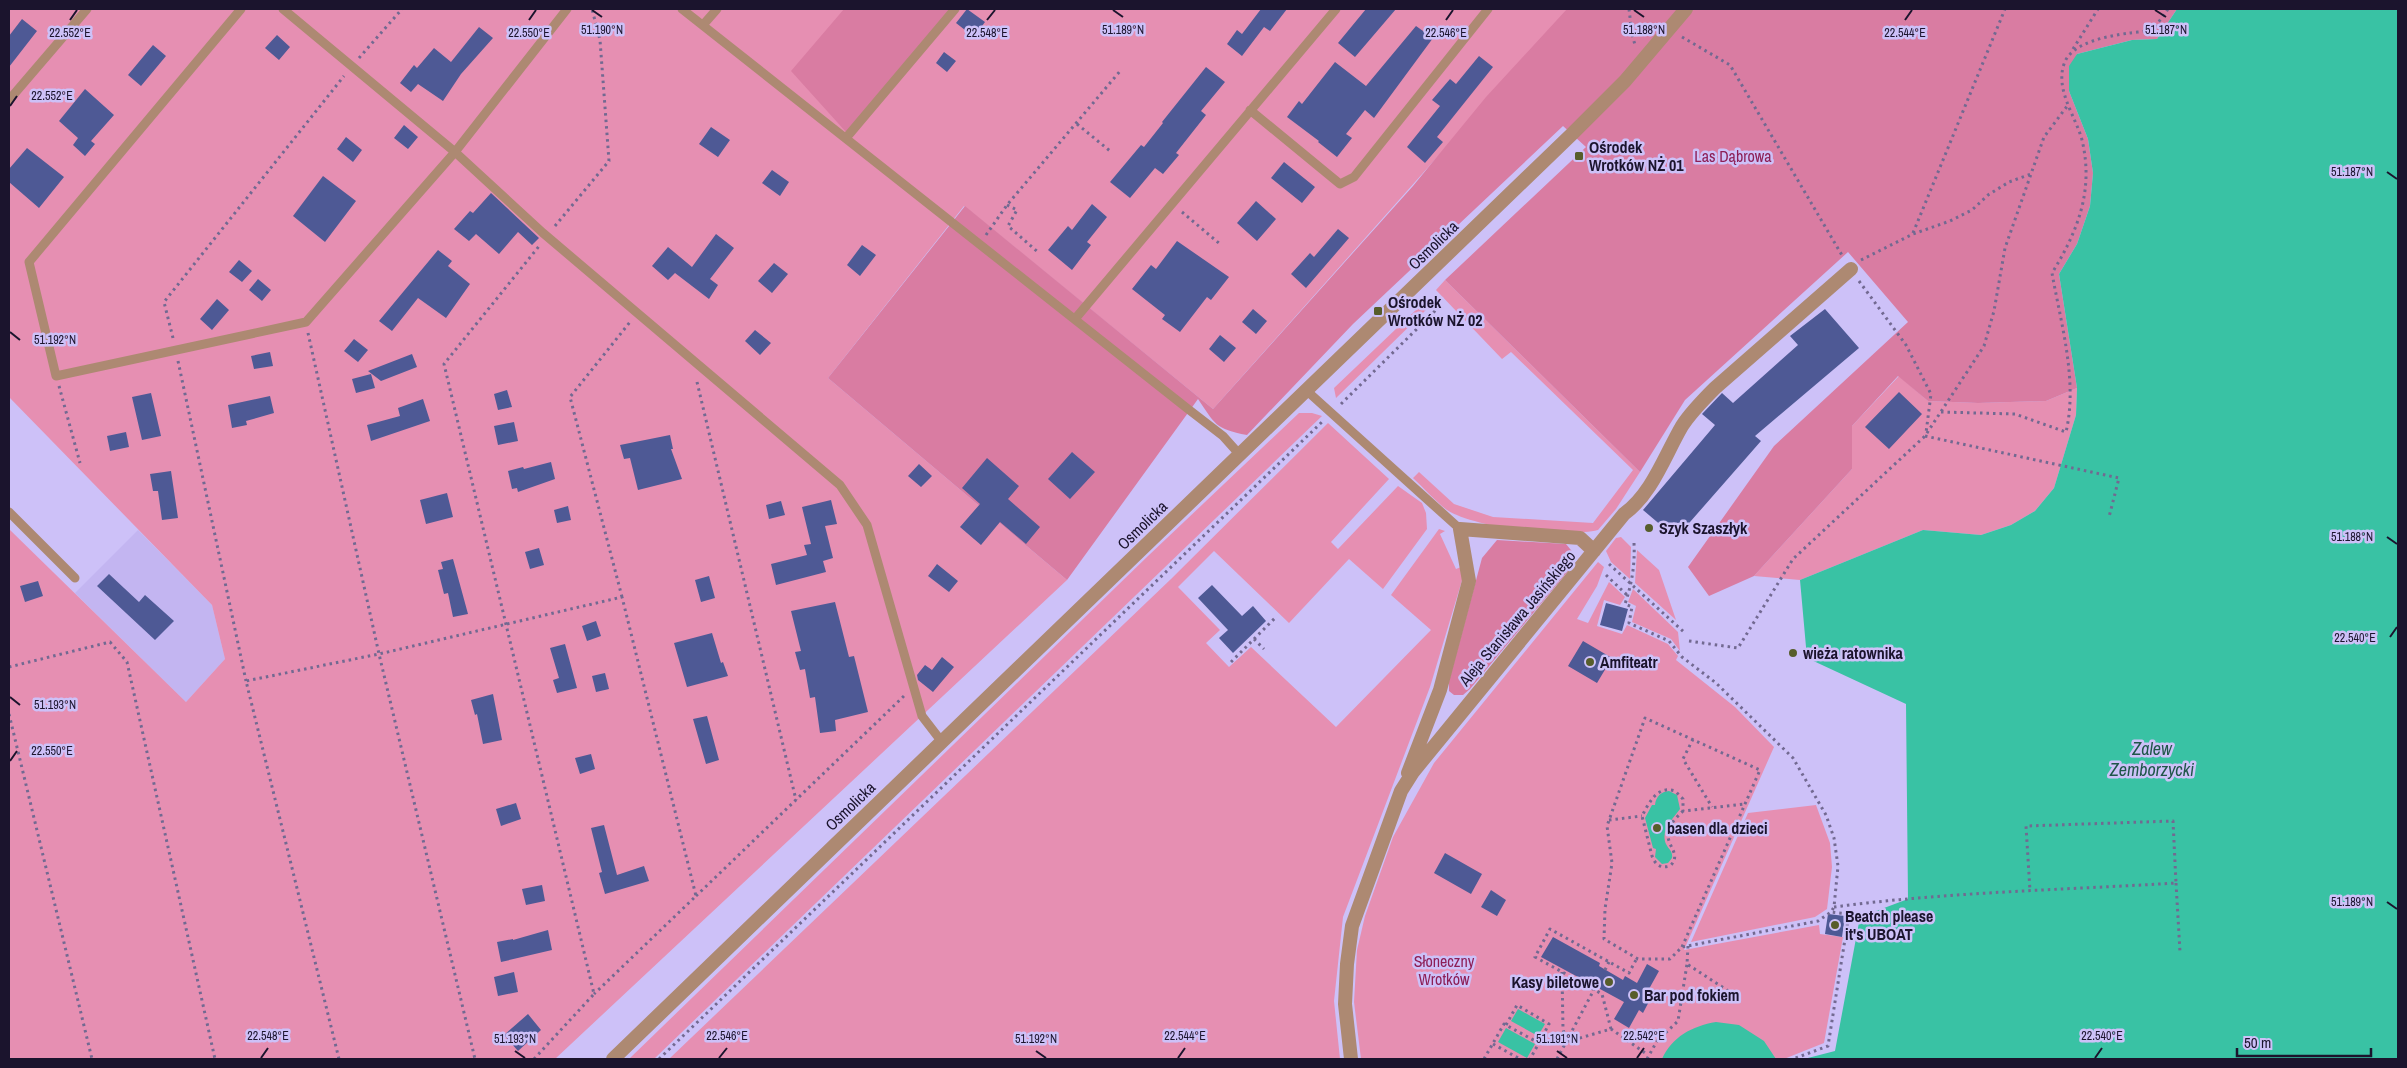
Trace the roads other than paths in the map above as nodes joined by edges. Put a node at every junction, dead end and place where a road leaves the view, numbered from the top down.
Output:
1 (87, 9) edge
2 (241, 9) edge
3 (283, 9) edge
4 (567, 9) edge
5 (682, 9) edge
6 (716, 9) edge
7 (955, 9) edge
8 (1336, 9) edge
9 (1488, 9) edge
10 (1686, 9) edge
11 (703, 25) junction
12 (9, 100) edge
13 (1250, 110) junction
14 (846, 138) junction
15 (456, 152) junction
16 (1850, 268) road end
17 (1075, 319) junction
18 (1307, 391) junction
19 (1240, 455) junction
20 (9, 512) edge
21 (1460, 530) junction
22 (1594, 551) junction
23 (75, 578) dead end
24 (942, 742) junction
25 (1401, 791) junction
26 (613, 1059) edge
27 (1351, 1059) edge

1 - 12 lane
2 - 15 lane
3 - 15 lane
4 - 15 lane
5 - 11 lane
6 - 11 lane
7 - 14 lane
8 - 13 lane
9 - 13 lane
10 - 18 street, Osmolicka
11 - 14 lane
13 - 17 lane
14 - 17 lane
15 - 24 lane
16 - 22 street, Aleja Stanisława Jasińskiego
17 - 19 lane
18 - 19 street, Osmolicka
18 - 21 lane
19 - 24 street, Osmolicka
20 - 23 lane
21 - 22 street
21 - 25 street
22 - 25 street, Aleja Stanisława Jasińskiego
24 - 26 street, Osmolicka
25 - 27 street, Aleja Stanisława Jasińskiego

